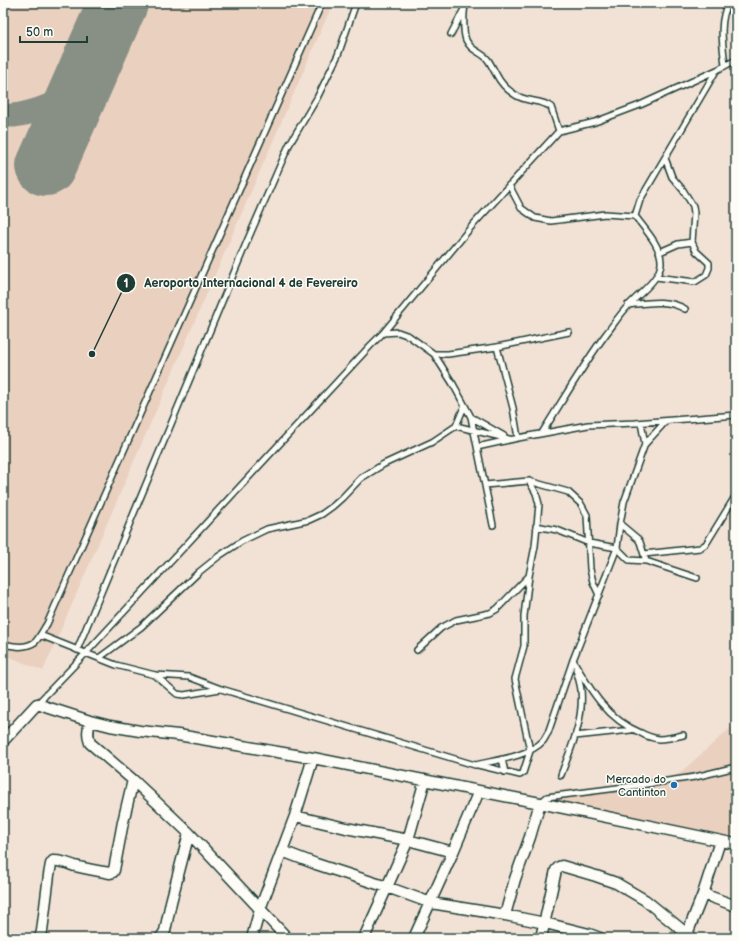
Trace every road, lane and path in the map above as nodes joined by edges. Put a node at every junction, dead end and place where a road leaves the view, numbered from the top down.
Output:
1 (322, 3) edge
2 (356, 3) edge
3 (729, 3) edge
4 (466, 4) edge
5 (451, 34) dead end
6 (736, 60) edge
7 (725, 65) junction
8 (717, 70) junction
9 (559, 131) junction
10 (665, 158) junction
11 (509, 185) junction
12 (635, 216) junction
13 (692, 242) junction
14 (660, 252) junction
15 (656, 277) junction
16 (628, 305) junction
17 (685, 309) dead end
18 (569, 332) dead end
19 (383, 333) junction
20 (497, 347) junction
21 (434, 354) junction
22 (464, 407) junction
23 (736, 415) edge
24 (470, 417) junction
25 (666, 421) junction
26 (641, 423) junction
27 (456, 426) junction
28 (473, 430) junction
29 (542, 433) junction
30 (518, 438) junction
31 (510, 440) junction
32 (645, 444) junction
33 (477, 447) junction
34 (529, 481) junction
35 (484, 485) junction
36 (736, 495) edge
37 (620, 524) junction
38 (493, 525) dead end
39 (536, 526) junction
40 (589, 543) junction
41 (617, 548) junction
42 (644, 554) junction
43 (646, 561) junction
44 (529, 576) junction
45 (697, 578) dead end
46 (598, 595) junction
47 (40, 635) junction
48 (3, 644) edge
49 (77, 650) junction
50 (417, 650) dead end
51 (86, 653) junction
52 (99, 658) junction
53 (573, 660) junction
54 (155, 675) junction
55 (220, 689) junction
56 (37, 704) junction
57 (90, 721) junction
58 (631, 730) junction
59 (683, 735) dead end
60 (575, 736) junction
61 (3, 741) edge
62 (530, 751) junction
63 (313, 758) junction
64 (502, 759) junction
65 (475, 765) junction
66 (736, 767) edge
67 (505, 772) junction
68 (561, 775) dead end
69 (133, 780) junction
70 (425, 780) junction
71 (479, 791) junction
72 (540, 803) junction
73 (295, 816) junction
74 (189, 833) junction
75 (408, 840) junction
76 (731, 842) edge
77 (282, 852) junction
78 (453, 852) junction
79 (388, 887) junction
80 (703, 894) junction
81 (431, 903) junction
82 (736, 906) edge
83 (260, 909) junction
84 (505, 915) junction
85 (545, 923) junction
86 (690, 936) edge
87 (40, 938) edge
88 (160, 938) edge
89 (252, 938) edge
90 (287, 938) edge
91 (364, 938) edge
92 (414, 938) edge
93 (541, 938) edge
94 (600, 938) edge

1 - 47 lane
2 - 49 lane
3 - 7 lane
4 - 5 lane
4 - 9 lane
6 - 7 lane
7 - 8 lane
8 - 9 lane
8 - 10 lane
9 - 11 lane
10 - 12 lane
10 - 13 lane
11 - 12 lane
11 - 19 lane
12 - 14 lane
13 - 14 lane
13 - 15 lane
14 - 15 lane
15 - 16 lane
16 - 17 lane
16 - 29 lane
18 - 20 lane
19 - 21 lane
19 - 51 lane
20 - 21 lane
20 - 30 lane
21 - 22 lane
22 - 24 lane
22 - 27 lane
23 - 25 lane
24 - 28 lane
24 - 31 lane
25 - 26 lane
25 - 32 lane
26 - 29 lane
26 - 32 lane
27 - 28 lane
27 - 52 lane
28 - 31 lane
28 - 33 lane
29 - 30 lane
30 - 31 lane
31 - 33 lane
32 - 37 lane
33 - 35 lane
34 - 35 lane
34 - 39 lane
34 - 40 lane
35 - 38 lane
36 - 42 lane
37 - 41 lane
37 - 42 lane
39 - 40 lane
39 - 44 lane
40 - 41 lane
40 - 46 lane
41 - 43 lane
41 - 46 lane
42 - 43 lane
43 - 45 lane
44 - 50 lane
44 - 62 lane
46 - 53 lane
47 - 48 lane
47 - 49 lane
49 - 51 lane
51 - 52 lane
51 - 56 lane
52 - 54 lane
53 - 58 lane
53 - 60 lane
53 - 62 lane
54 - 55 lane
54 - 55 lane
55 - 65 lane
56 - 57 street
56 - 61 street
57 - 63 street
57 - 69 street
58 - 59 lane
58 - 60 lane
60 - 68 lane
62 - 64 lane
62 - 67 lane
63 - 70 street
63 - 73 street
64 - 65 lane
64 - 67 lane
65 - 67 lane
66 - 72 lane
69 - 74 street
69 - 87 street
70 - 71 street
70 - 75 street
71 - 72 street
71 - 78 street
72 - 76 street
72 - 84 street
73 - 75 street
73 - 77 street
74 - 83 street
74 - 88 street
75 - 78 street
75 - 79 street
76 - 80 street
77 - 79 street
77 - 83 street
78 - 81 street
79 - 81 street
79 - 91 street
80 - 82 street
80 - 86 street
81 - 84 street
81 - 92 street
83 - 89 street
83 - 90 street
84 - 85 street
85 - 86 street
85 - 93 street
85 - 94 street

